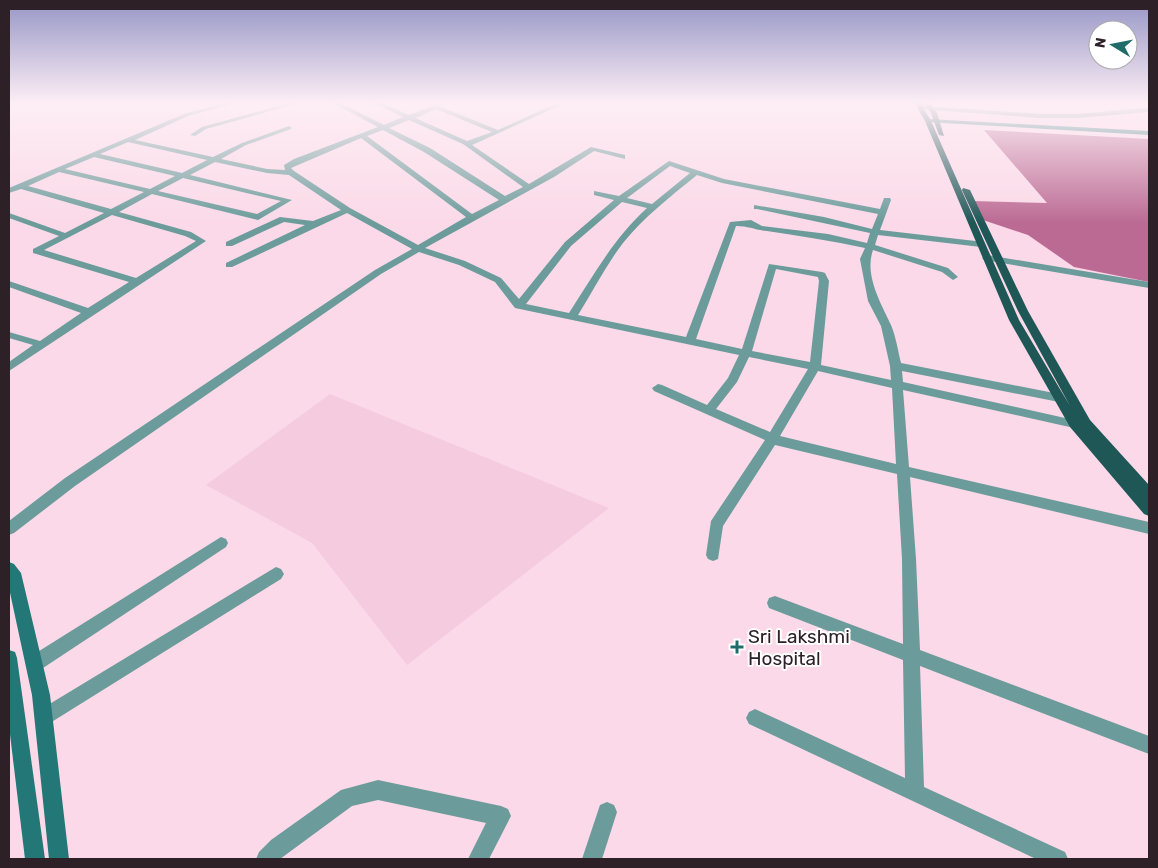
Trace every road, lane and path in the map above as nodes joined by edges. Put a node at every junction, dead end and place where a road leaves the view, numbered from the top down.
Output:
1 (121, 143) edge
2 (138, 143) edge
3 (248, 143) edge
4 (343, 143) edge
5 (371, 143) edge
6 (412, 143) edge
7 (464, 143) edge
8 (471, 143) edge
9 (941, 143) edge
10 (944, 143) edge
11 (467, 144) junction
12 (93, 155) junction
13 (622, 157) dead end
14 (214, 160) junction
15 (58, 170) junction
16 (696, 172) junction
17 (291, 173) junction
18 (184, 175) junction
19 (20, 186) junction
20 (529, 187) junction
21 (766, 189) junction
22 (9, 191) edge
23 (150, 193) junction
24 (597, 193) dead end
25 (620, 199) junction
26 (505, 200) junction
27 (653, 207) junction
28 (758, 207) junction
29 (347, 210) junction
30 (113, 212) junction
31 (10, 217) edge
32 (472, 218) junction
33 (751, 223) junction
34 (314, 224) junction
35 (875, 232) junction
36 (64, 235) junction
37 (229, 244) dead end
38 (981, 244) junction
39 (870, 246) junction
40 (419, 248) junction
41 (987, 258) junction
42 (999, 260) junction
43 (229, 265) dead end
44 (953, 277) dead end
45 (138, 282) junction
46 (9, 284) edge
47 (1149, 285) edge
48 (519, 306) junction
49 (89, 312) junction
50 (572, 317) junction
51 (9, 335) edge
52 (690, 341) junction
53 (40, 344) junction
54 (746, 352) junction
55 (896, 366) junction
56 (815, 367) junction
57 (9, 368) edge
58 (898, 386) junction
59 (658, 388) dead end
60 (1059, 398) junction
61 (708, 411) junction
62 (1074, 424) junction
63 (772, 439) junction
64 (904, 471) junction
65 (1149, 494) edge
66 (1149, 510) edge
67 (1149, 528) edge
68 (9, 529) edge
69 (221, 543) dead end
70 (713, 555) dead end
71 (276, 574) dead end
72 (11, 581) edge
73 (775, 603) dead end
74 (912, 656) junction
75 (9, 658) edge
76 (34, 664) junction
77 (44, 717) junction
78 (755, 718) dead end
79 (1149, 745) edge
80 (915, 792) junction
81 (607, 812) dead end
82 (35, 859) edge
83 (59, 859) edge
84 (266, 859) edge
85 (478, 859) edge
86 (592, 859) edge
87 (1058, 859) edge

1 - 12 street
2 - 14 street
3 - 14 street
4 - 17 street
5 - 32 street
6 - 26 street
7 - 11 street
8 - 11 street
9 - 38 main road
10 - 42 main road
11 - 20 street
12 - 15 street
12 - 18 street
13 - 20 street
14 - 17 street
14 - 18 street
15 - 19 street
15 - 23 street
16 - 21 street
16 - 25 street
16 - 27 street
17 - 29 street
18 - 23 street
18 - 23 street
19 - 22 street
19 - 30 street
20 - 26 street
21 - 28 street
21 - 35 street
23 - 30 street
24 - 25 street
25 - 27 street
25 - 48 street
26 - 32 street
27 - 50 street
28 - 33 street
28 - 35 street
29 - 34 street
29 - 40 street
30 - 36 street
30 - 45 street
31 - 36 street
32 - 40 street
33 - 39 street
33 - 52 street
34 - 37 street
34 - 43 street
35 - 38 street
35 - 39 street
36 - 45 street
38 - 41 main road
39 - 44 street
39 - 55 street
40 - 48 street
40 - 68 street
41 - 42 street
41 - 60 main road
42 - 47 street
42 - 65 main road
45 - 49 street
46 - 49 street
48 - 50 street
49 - 53 street
50 - 52 street
51 - 53 street
52 - 54 street
53 - 57 street
54 - 56 street
54 - 56 street
54 - 61 street
55 - 58 street
55 - 60 street
56 - 58 street
56 - 63 street
58 - 62 street
58 - 64 street
59 - 61 street
60 - 62 main road
61 - 63 street
62 - 66 main road
63 - 64 street
63 - 70 street
64 - 67 street
64 - 74 street
69 - 76 street
71 - 77 street
72 - 76 main road
73 - 74 street
74 - 79 street
74 - 80 street
75 - 82 main road
76 - 77 main road
77 - 83 main road
78 - 80 street
80 - 87 street
81 - 86 street
84 - 85 street

